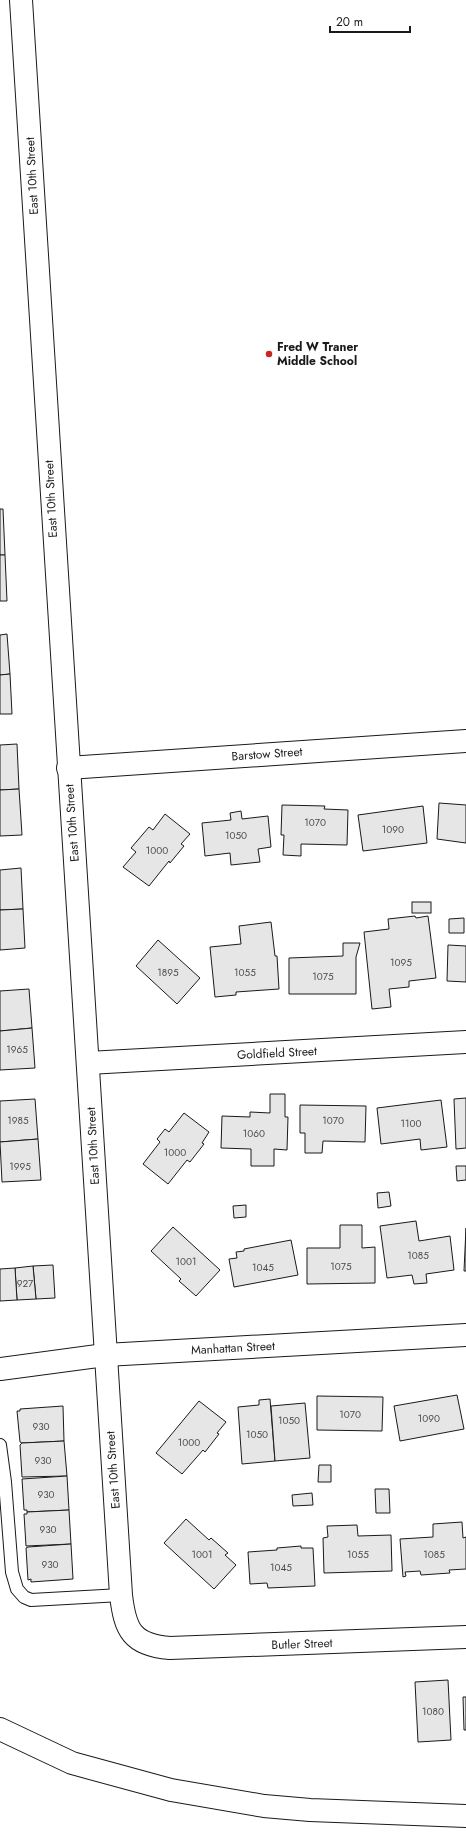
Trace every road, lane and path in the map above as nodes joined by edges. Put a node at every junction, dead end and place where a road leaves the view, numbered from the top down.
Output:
1 (21, 0) edge
2 (466, 741) edge
3 (68, 768) junction
4 (466, 1042) edge
5 (88, 1063) junction
6 (466, 1335) edge
7 (105, 1355) junction
8 (0, 1369) edge
9 (0, 1445) edge
10 (121, 1595) junction
11 (466, 1637) edge
12 (140, 1640) joint
13 (0, 1729) edge
14 (466, 1816) edge

1 - 3 main road, East 10th Street
2 - 3 main road, Barstow Street
3 - 5 main road, East 10th Street
4 - 5 main road, Goldfield Street
5 - 7 main road, East 10th Street
6 - 7 main road, Manhattan Street
7 - 8 main road, Manhattan Street
7 - 10 main road, East 10th Street
9 - 10 lane
10 - 12 main road, East 10th Street
11 - 12 main road, Butler Street
13 - 14 main road

